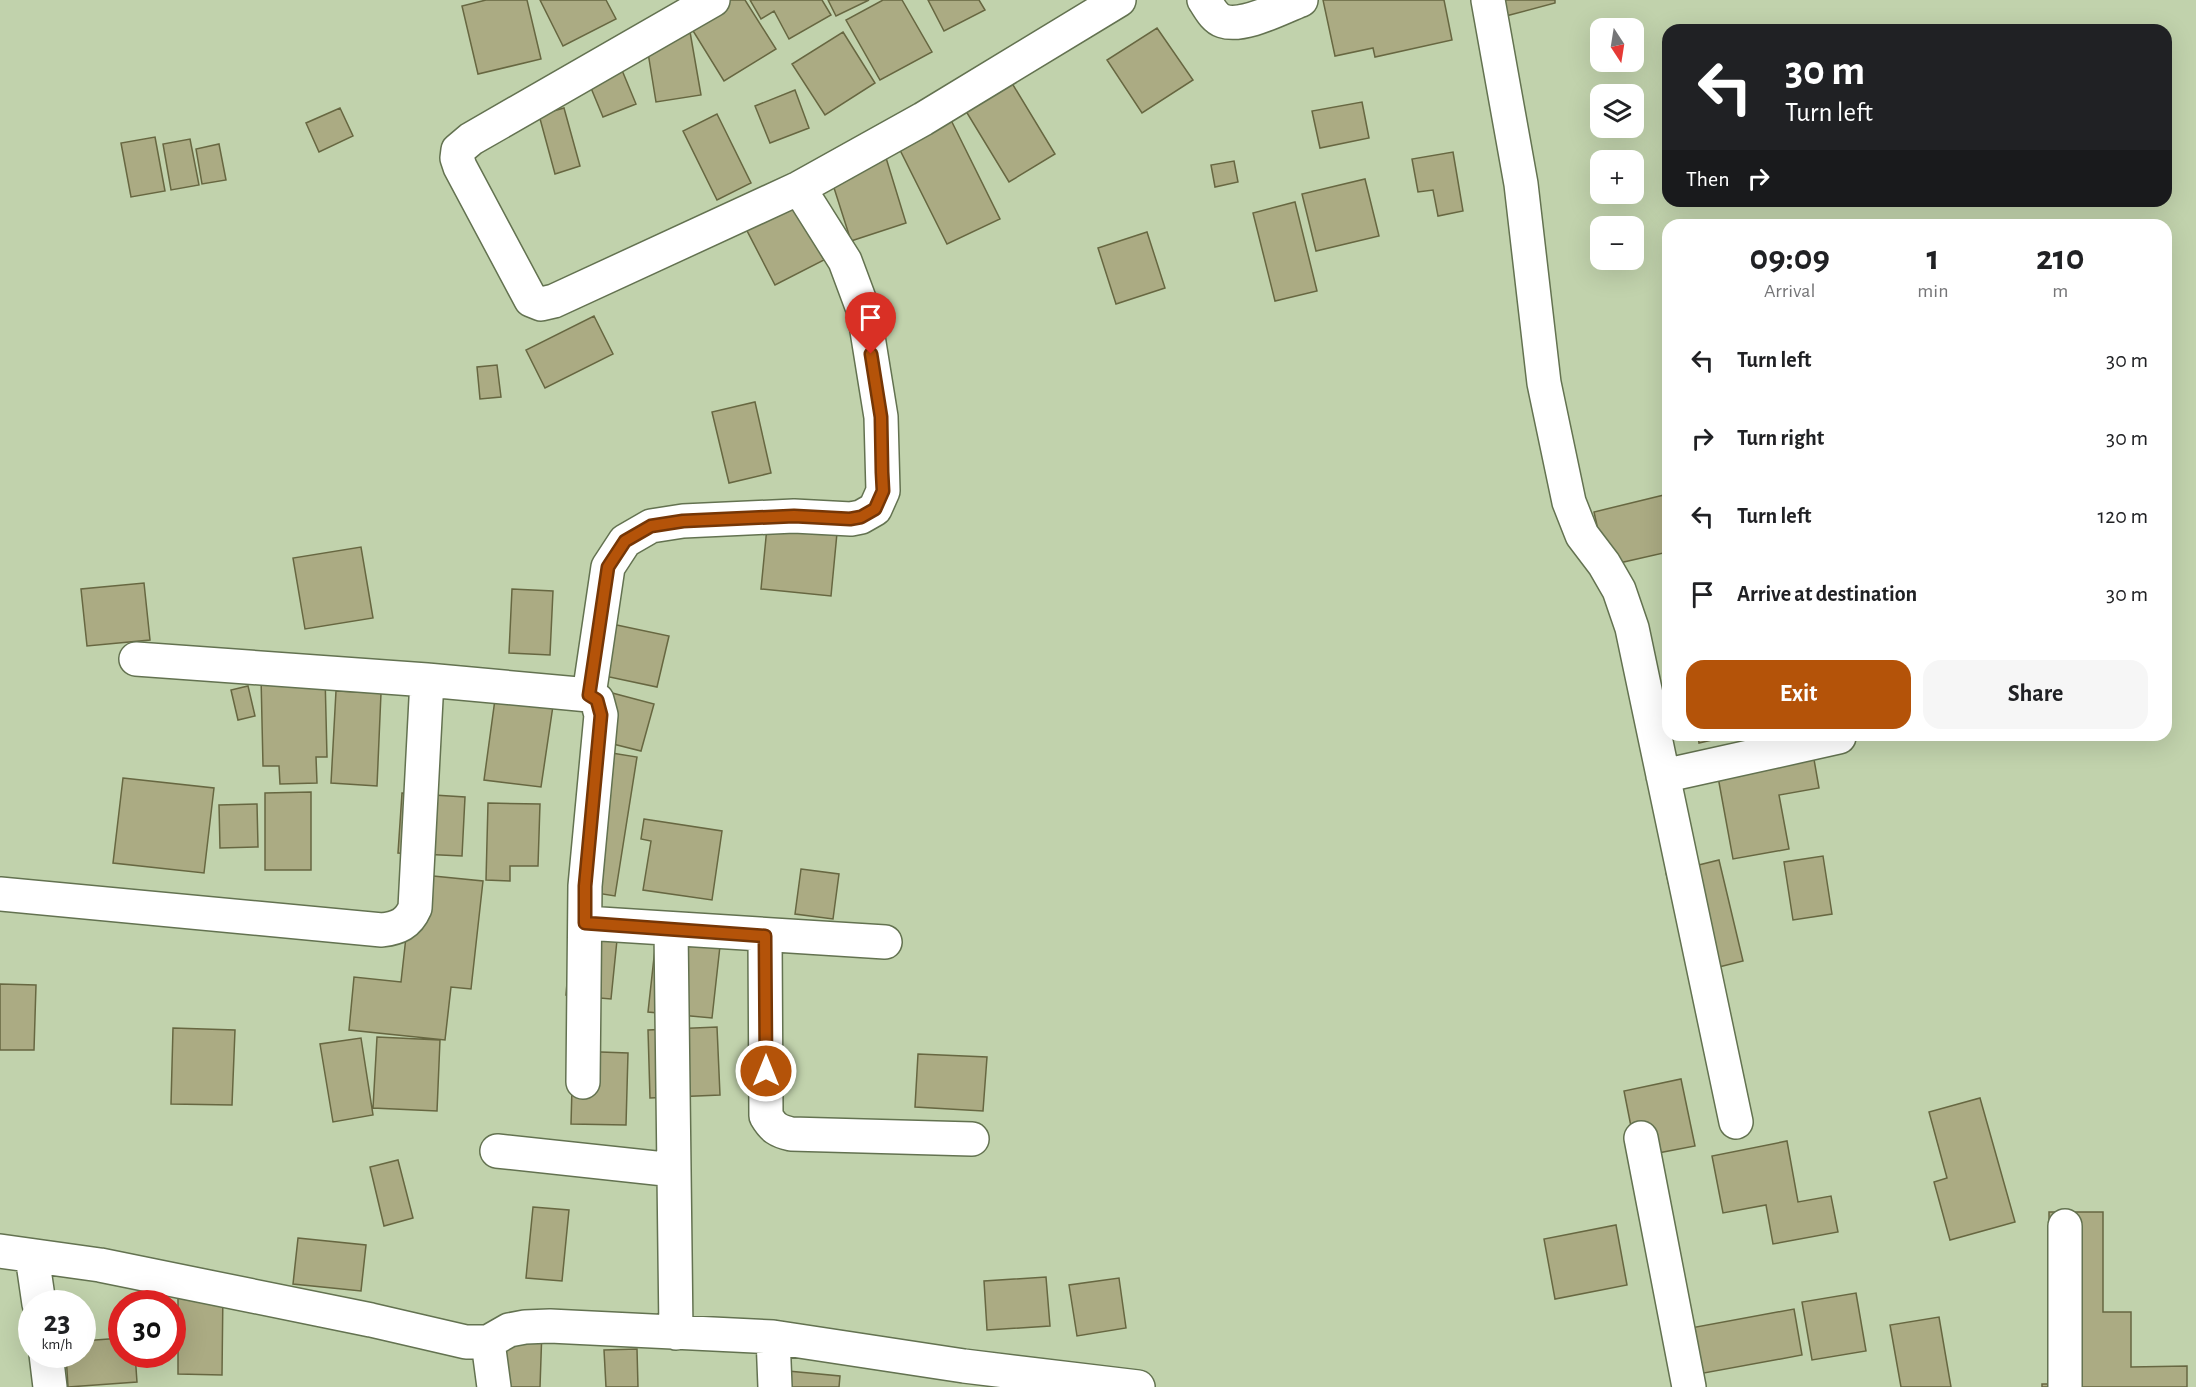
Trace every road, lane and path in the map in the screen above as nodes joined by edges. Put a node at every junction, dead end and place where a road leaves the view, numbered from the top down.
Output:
1 (713, 0) edge
2 (1119, 0) edge
3 (1204, 0) edge
4 (1301, 0) edge
5 (1488, 0) edge
6 (799, 188) junction
7 (136, 659) dead end
8 (427, 680) junction
9 (589, 695) junction
10 (1821, 741) edge
11 (1663, 776) junction
12 (0, 894) edge
13 (585, 923) junction
14 (671, 929) junction
15 (765, 936) junction
16 (885, 942) dead end
17 (583, 1082) dead end
18 (1736, 1122) dead end
19 (1641, 1138) dead end
20 (972, 1139) dead end
21 (497, 1151) dead end
22 (674, 1170) junction
23 (2065, 1226) dead end
24 (0, 1251) edge
25 (33, 1256) junction
26 (37, 1290) edge
27 (676, 1333) junction
28 (773, 1337) junction
29 (488, 1342) junction
30 (48, 1368) edge
31 (964, 1377) edge
32 (50, 1387) edge
33 (494, 1387) edge
34 (775, 1387) edge
35 (1138, 1387) edge
36 (1689, 1387) edge
37 (2065, 1387) edge

1 - 6 street
2 - 6 street
3 - 4 street
5 - 11 street
6 - 9 street
7 - 8 street
8 - 9 street
8 - 12 street
9 - 13 street
10 - 11 street
11 - 18 street
13 - 14 street
13 - 17 street
14 - 15 street
14 - 22 street
15 - 16 street
15 - 20 street
19 - 36 street
21 - 22 street
22 - 27 street
23 - 37 street
24 - 25 street
25 - 26 street
25 - 29 street
27 - 28 street
27 - 29 street
28 - 31 street
28 - 34 street
29 - 33 street
30 - 32 street
31 - 35 street

